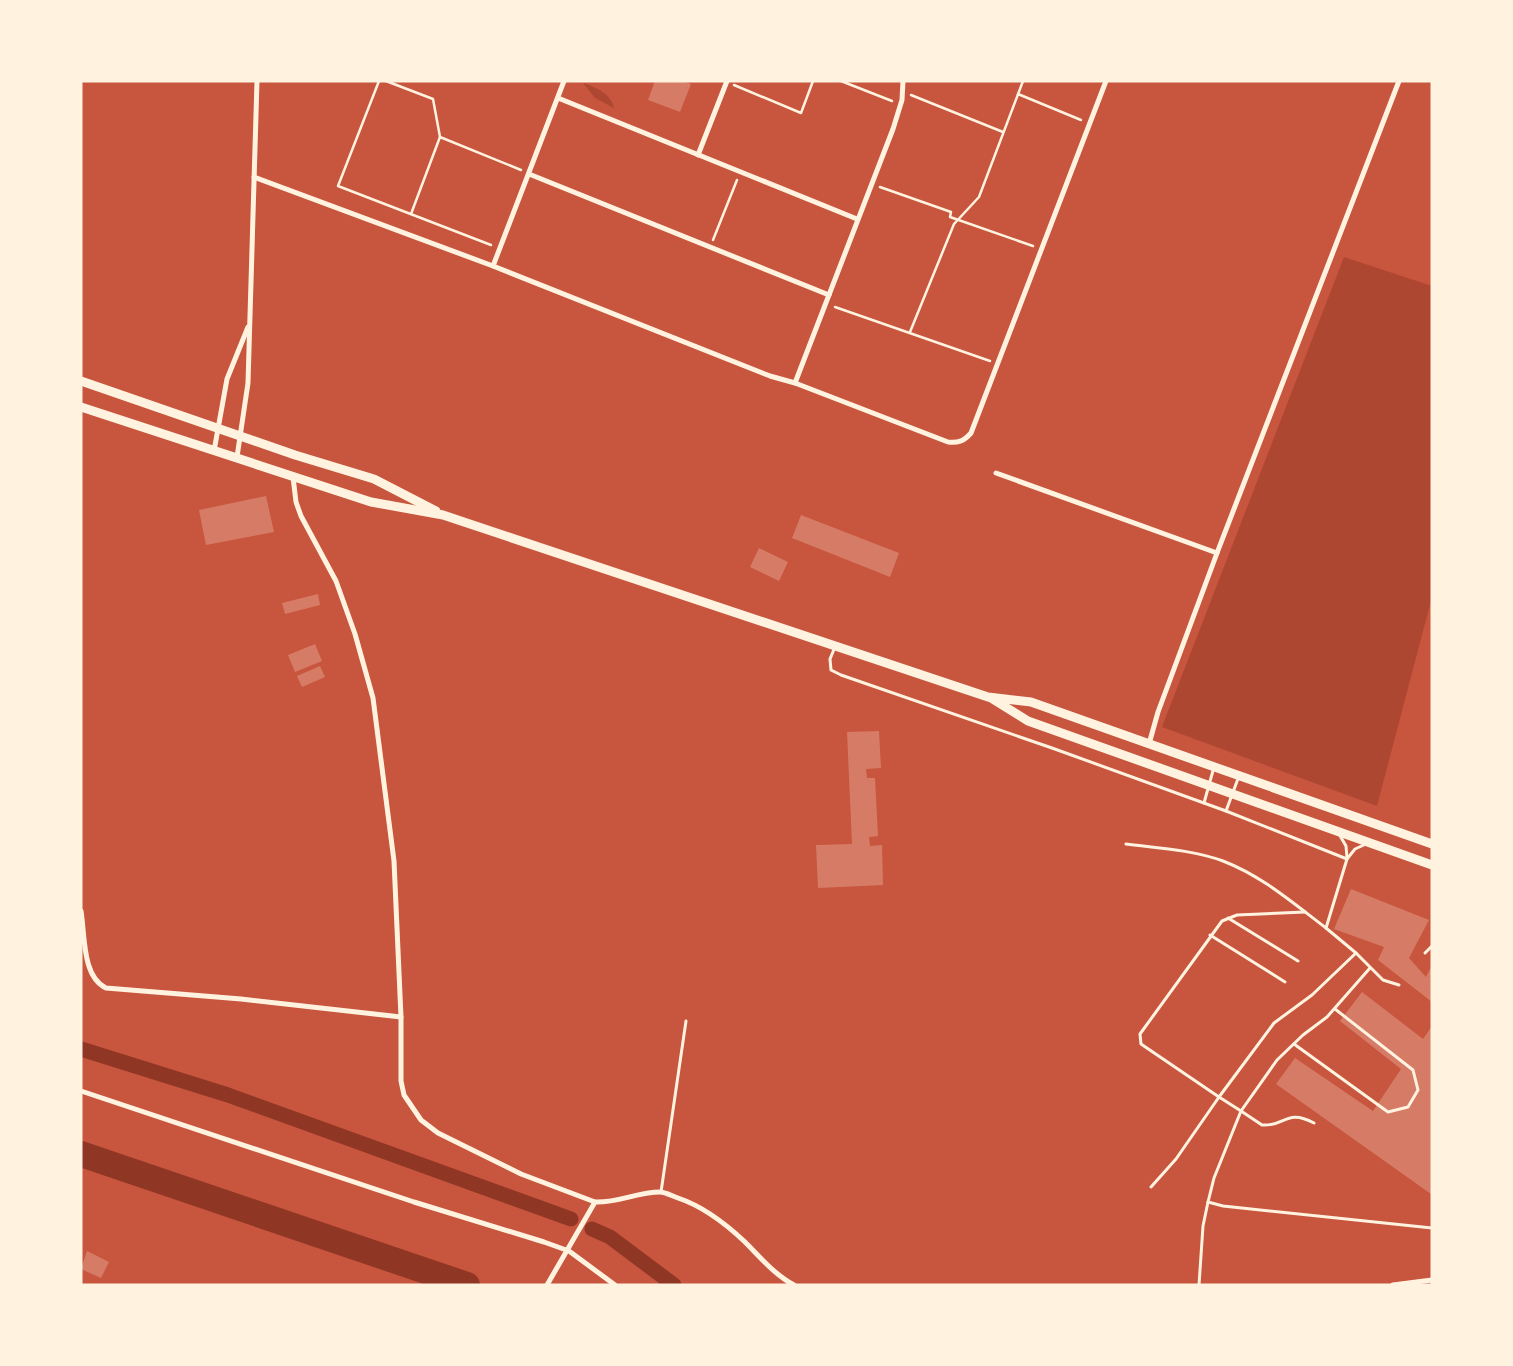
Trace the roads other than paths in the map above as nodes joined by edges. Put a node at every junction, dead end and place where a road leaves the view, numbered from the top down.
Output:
1 (257, 81) edge
2 (564, 81) edge
3 (903, 81) edge
4 (1106, 81) edge
5 (1399, 81) edge
6 (726, 82) edge
7 (558, 98) junction
8 (698, 155) junction
9 (529, 174) junction
10 (254, 177) junction
11 (857, 220) junction
12 (493, 266) junction
13 (829, 295) junction
14 (249, 324) junction
15 (81, 381) edge
16 (795, 383) junction
17 (81, 407) edge
18 (218, 427) junction
19 (242, 436) junction
20 (214, 451) junction
21 (237, 458) junction
22 (996, 473) dead end
23 (293, 477) junction
24 (443, 515) junction
25 (1217, 553) junction
26 (835, 646) junction
27 (988, 697) junction
28 (1149, 744) junction
29 (1214, 767) junction
30 (1240, 776) junction
31 (1209, 785) junction
32 (1233, 793) junction
33 (1204, 803) junction
34 (1226, 811) junction
35 (1337, 831) junction
36 (1369, 843) junction
37 (1126, 844) dead end
38 (1432, 844) edge
39 (1347, 859) junction
40 (1432, 866) edge
41 (81, 911) edge
42 (1305, 912) junction
43 (1228, 918) junction
44 (1326, 928) junction
45 (1210, 936) junction
46 (1432, 946) edge
47 (1356, 953) junction
48 (1424, 953) dead end
49 (1298, 961) dead end
50 (1370, 968) junction
51 (1285, 982) dead end
52 (1399, 985) dead end
53 (1335, 1009) junction
54 (401, 1017) junction
55 (686, 1021) dead end
56 (1294, 1044) junction
57 (81, 1091) edge
58 (1219, 1097) junction
59 (1241, 1111) junction
60 (1314, 1123) dead end
61 (1151, 1187) dead end
62 (661, 1192) junction
63 (595, 1202) junction
64 (1208, 1202) junction
65 (1432, 1228) edge
66 (569, 1251) junction
67 (1432, 1280) edge
68 (547, 1285) edge
69 (615, 1285) edge
70 (794, 1285) edge
71 (1198, 1285) edge
72 (1393, 1285) edge

1 - 10 street
2 - 7 street
3 - 11 street
4 - 16 street
5 - 25 street
6 - 8 street
7 - 8 street
7 - 9 street
8 - 11 street
9 - 12 street
9 - 13 street
10 - 12 street
10 - 14 street
11 - 13 street
12 - 16 street
13 - 16 street
14 - 18 street
14 - 19 street
15 - 18 main road
17 - 20 main road
18 - 19 main road
18 - 20 street
19 - 21 street
19 - 24 main road
20 - 21 main road
21 - 23 main road
22 - 25 street
23 - 24 main road
23 - 54 street
24 - 26 main road
25 - 28 street
26 - 27 main road
26 - 33 lane
27 - 28 main road
27 - 31 main road
28 - 29 main road
29 - 30 main road
29 - 31 lane
30 - 32 lane
30 - 38 main road
31 - 32 main road
31 - 33 lane
32 - 34 lane
32 - 35 main road
33 - 34 lane
34 - 39 lane
35 - 36 main road
35 - 39 lane
36 - 39 lane
36 - 40 main road
37 - 42 lane
39 - 44 lane
41 - 54 street
42 - 43 lane
42 - 44 lane
43 - 45 lane
43 - 49 lane
44 - 47 lane
45 - 51 lane
45 - 58 lane
46 - 48 lane
47 - 50 lane
47 - 58 lane
50 - 52 lane
50 - 53 lane
53 - 56 lane
53 - 56 lane
54 - 63 street
55 - 62 lane
56 - 59 lane
57 - 66 street
58 - 59 lane
58 - 61 lane
59 - 60 lane
59 - 64 lane
62 - 63 street
62 - 70 street
63 - 66 street
64 - 65 lane
64 - 71 lane
66 - 68 street
66 - 69 street
67 - 72 street

